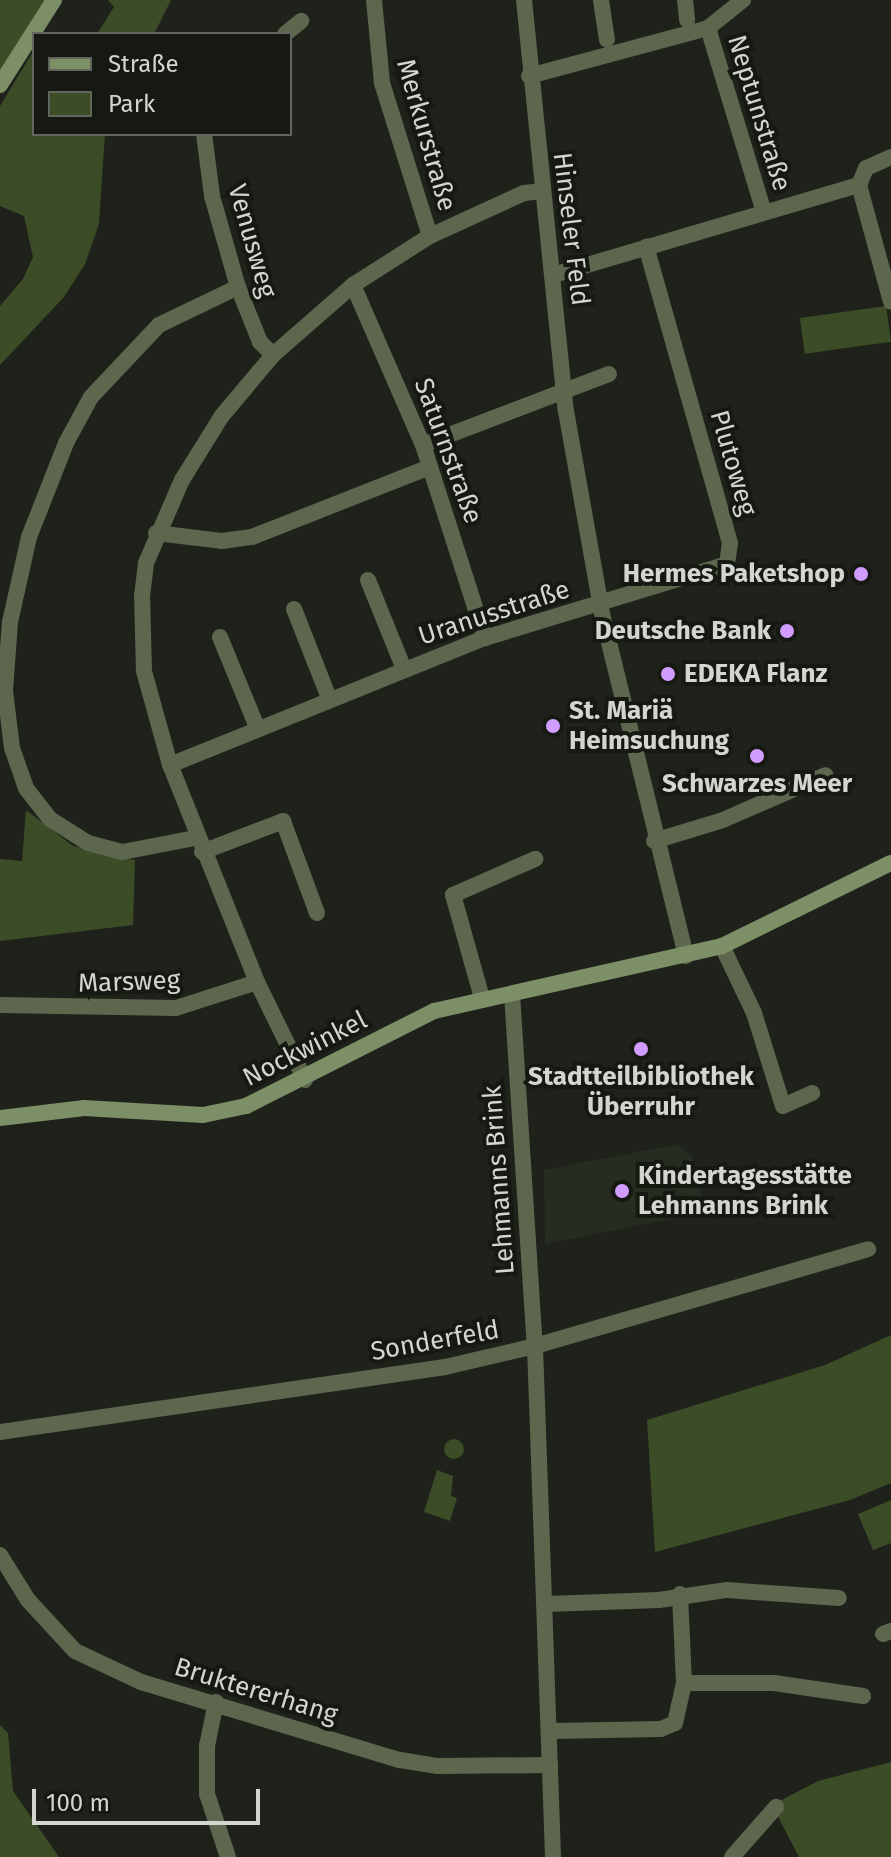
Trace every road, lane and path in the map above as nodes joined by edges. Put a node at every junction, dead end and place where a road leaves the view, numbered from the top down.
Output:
1 (54, 0) edge
2 (374, 0) edge
3 (524, 0) edge
4 (601, 0) edge
5 (685, 0) edge
6 (743, 0) edge
7 (687, 20) dead end
8 (301, 21) dead end
9 (708, 28) junction
10 (34, 32) edge
11 (287, 32) edge
12 (32, 35) edge
13 (607, 40) dead end
14 (529, 76) junction
15 (0, 85) edge
16 (204, 136) edge
17 (891, 157) edge
18 (859, 185) junction
19 (543, 191) junction
20 (764, 212) junction
21 (430, 236) junction
22 (646, 247) junction
23 (553, 275) junction
24 (353, 285) junction
25 (238, 287) junction
26 (891, 302) edge
27 (273, 355) junction
28 (609, 374) dead end
29 (567, 388) junction
30 (423, 445) junction
31 (430, 467) junction
32 (156, 533) junction
33 (368, 580) dead end
34 (600, 604) junction
35 (294, 609) dead end
36 (220, 637) dead end
37 (485, 638) junction
38 (404, 669) junction
39 (329, 698) junction
40 (257, 727) junction
41 (170, 765) junction
42 (826, 775) dead end
43 (654, 841) junction
44 (199, 845) junction
45 (535, 859) dead end
46 (891, 863) edge
47 (317, 913) dead end
48 (722, 946) junction
49 (686, 956) junction
50 (257, 982) junction
51 (512, 994) junction
52 (482, 998) junction
53 (0, 1005) edge
54 (305, 1080) junction
55 (812, 1093) dead end
56 (0, 1118) edge
57 (868, 1249) dead end
58 (535, 1346) junction
59 (0, 1432) edge
60 (0, 1555) edge
61 (680, 1594) junction
62 (839, 1598) dead end
63 (547, 1604) junction
64 (684, 1683) junction
65 (863, 1696) dead end
66 (216, 1702) junction
67 (552, 1731) junction
68 (550, 1765) junction
69 (776, 1807) dead end
70 (228, 1857) edge
71 (553, 1857) edge
72 (732, 1857) edge

1 - 10 street
2 - 21 street, Merkurstraße
3 - 14 street, Hinseler Feld
4 - 13 street
5 - 7 street
6 - 9 street
8 - 11 street
9 - 14 street
9 - 20 street, Neptunstraße
12 - 15 street
14 - 19 street, Hinseler Feld
16 - 25 street, Venusweg
17 - 18 street, Neptunstraße
18 - 20 street, Neptunstraße
18 - 26 street
19 - 21 street
19 - 23 street, Hinseler Feld
20 - 22 street, Neptunstraße
21 - 24 street
22 - 23 street, Neptunstraße
22 - 34 street, Plutoweg
23 - 29 street, Hinseler Feld
24 - 27 street
24 - 30 street, Saturnstraße
25 - 27 street, Venusweg
25 - 44 street
27 - 32 street
28 - 29 street
29 - 30 street
29 - 34 street, Hinseler Feld
30 - 31 street, Saturnstraße
31 - 32 street
31 - 37 street, Saturnstraße
32 - 41 street
33 - 38 street, Uranusstraße
34 - 37 street, Uranusstraße
34 - 43 street, Hinseler Feld
35 - 39 street
36 - 40 street
37 - 38 street, Uranusstraße
38 - 39 street, Uranusstraße
39 - 40 street, Uranusstraße
40 - 41 street, Uranusstraße
41 - 44 street
42 - 43 street
43 - 49 street, Hinseler Feld
44 - 47 street
44 - 50 street
45 - 52 street
46 - 48 street, Nockwinkel
48 - 49 street, Nockwinkel
48 - 55 street
49 - 51 street, Nockwinkel
50 - 53 street, Marsweg
50 - 54 street
51 - 52 street, Nockwinkel
51 - 58 street, Lehmanns Brink
52 - 54 street, Nockwinkel
54 - 56 street, Nockwinkel
57 - 58 street, Sonderfeld
58 - 59 street, Sonderfeld
58 - 63 street, Lehmanns Brink
60 - 66 street, Bruktererhang
61 - 62 street
61 - 63 street
61 - 64 street
63 - 67 street, Lehmanns Brink
64 - 65 street
64 - 67 street
66 - 68 street, Bruktererhang
66 - 70 street
67 - 68 street, Lehmanns Brink
68 - 71 street, Lehmanns Brink
69 - 72 street

